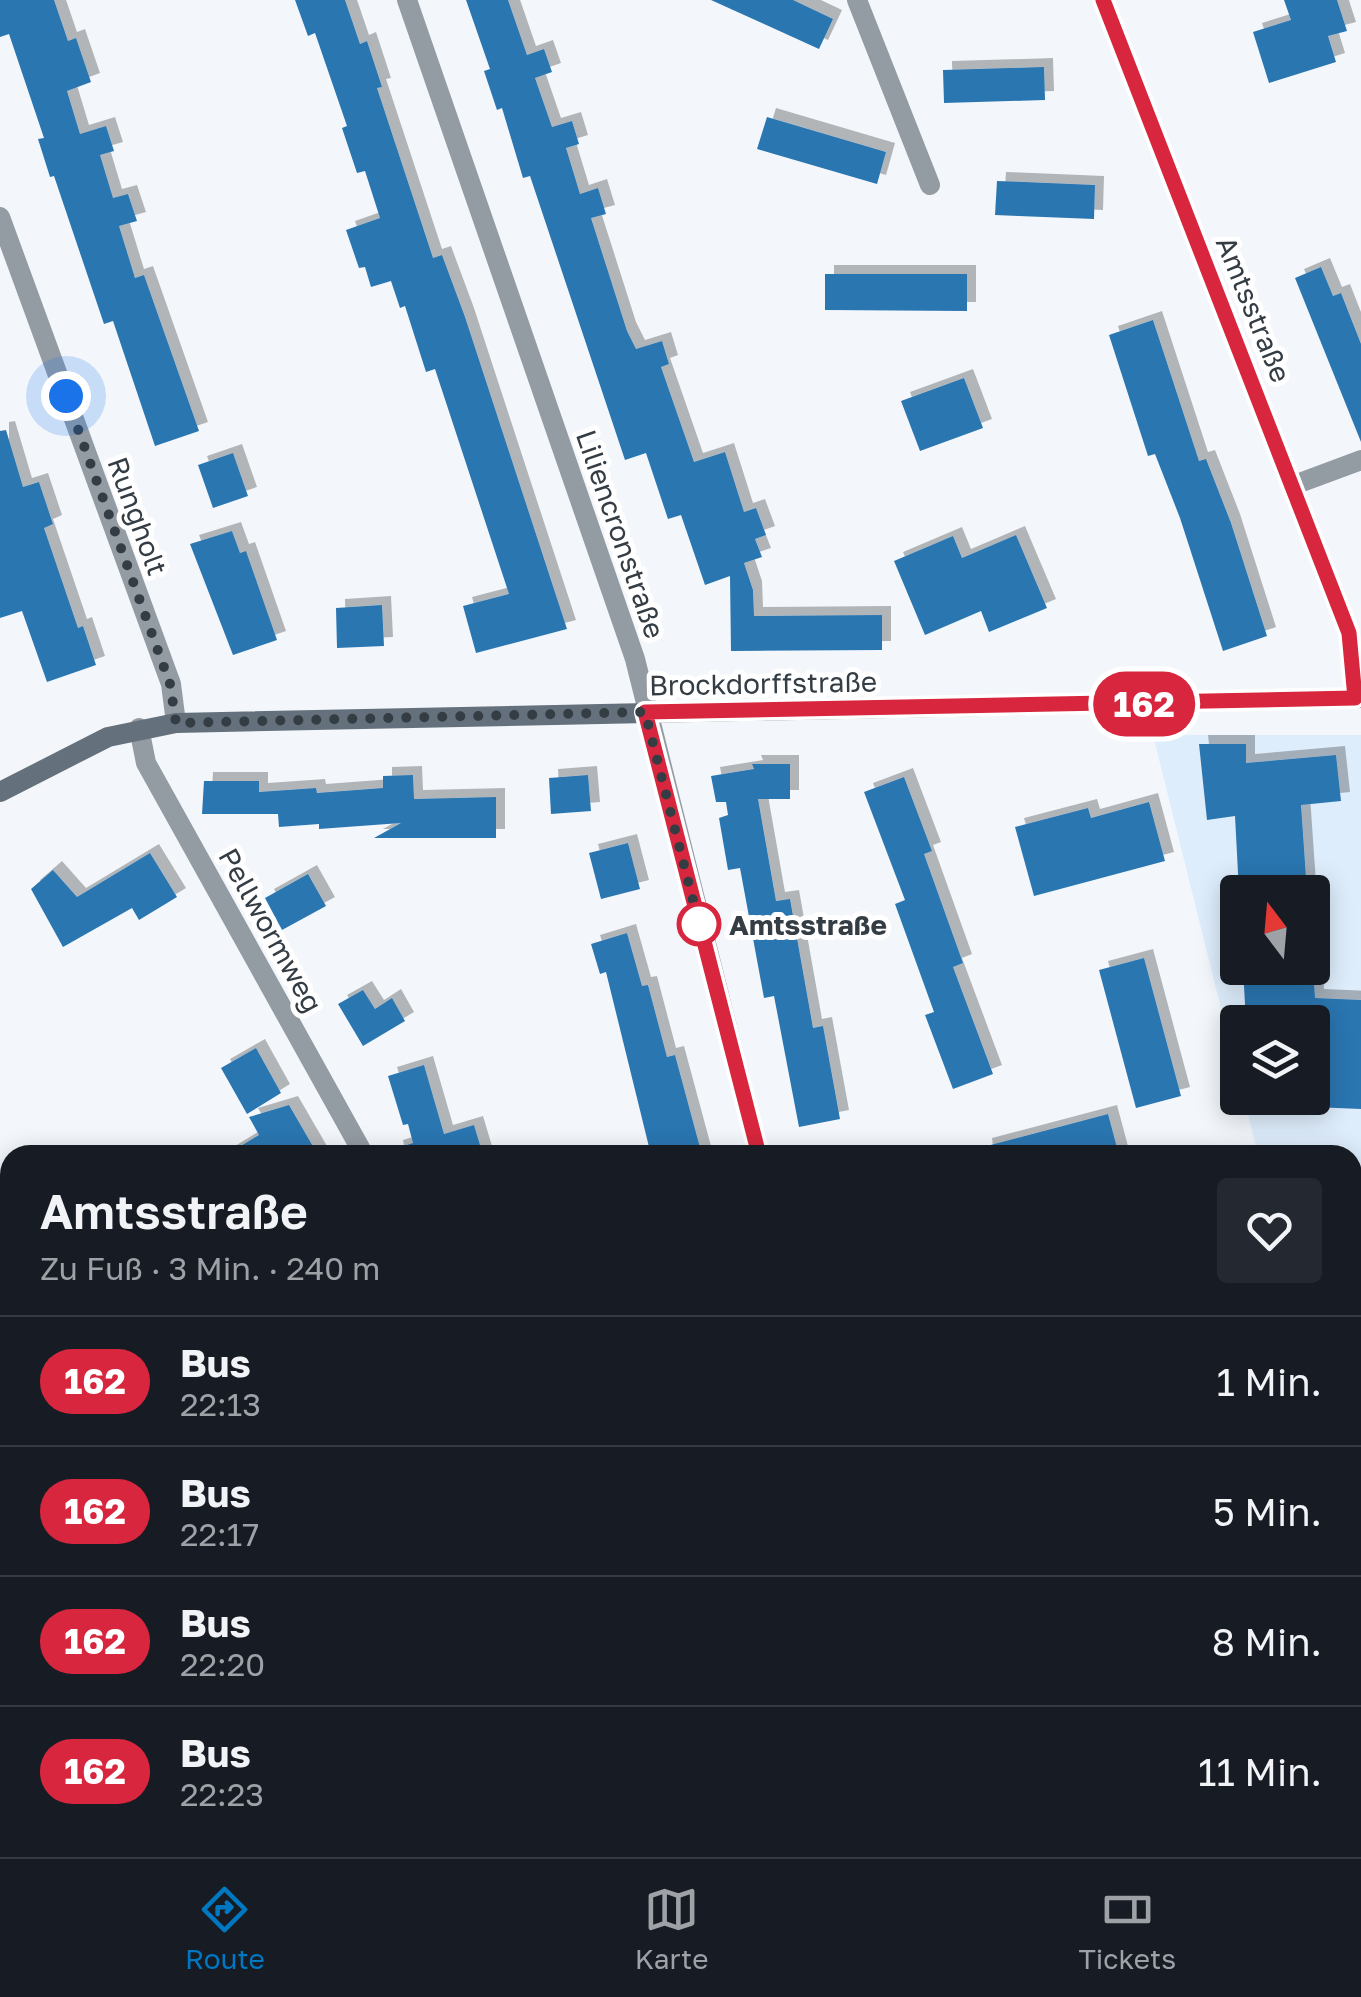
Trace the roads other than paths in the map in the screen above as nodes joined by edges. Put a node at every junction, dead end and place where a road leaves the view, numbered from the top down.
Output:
1 (406, 0) edge
2 (857, 0) edge
3 (1103, 0) edge
4 (930, 185) dead end
5 (0, 217) edge
6 (1361, 460) edge
7 (1294, 484) junction
8 (1358, 698) edge
9 (645, 712) junction
10 (176, 723) junction
11 (138, 728) junction
12 (0, 792) edge
13 (358, 1145) edge
14 (756, 1145) edge

1 - 9 street, Liliencronstraße
2 - 4 street
3 - 7 street, Amtsstraße
5 - 10 street, Rungholt
6 - 7 street
7 - 8 street, Amtsstraße
8 - 9 street, Brockdorffstraße
9 - 10 street, Brockdorffstraße
9 - 14 street, Liliencronstraße
10 - 11 street, Brockdorffstraße
11 - 12 street, Brockdorffstraße
11 - 13 street, Pellwormweg

